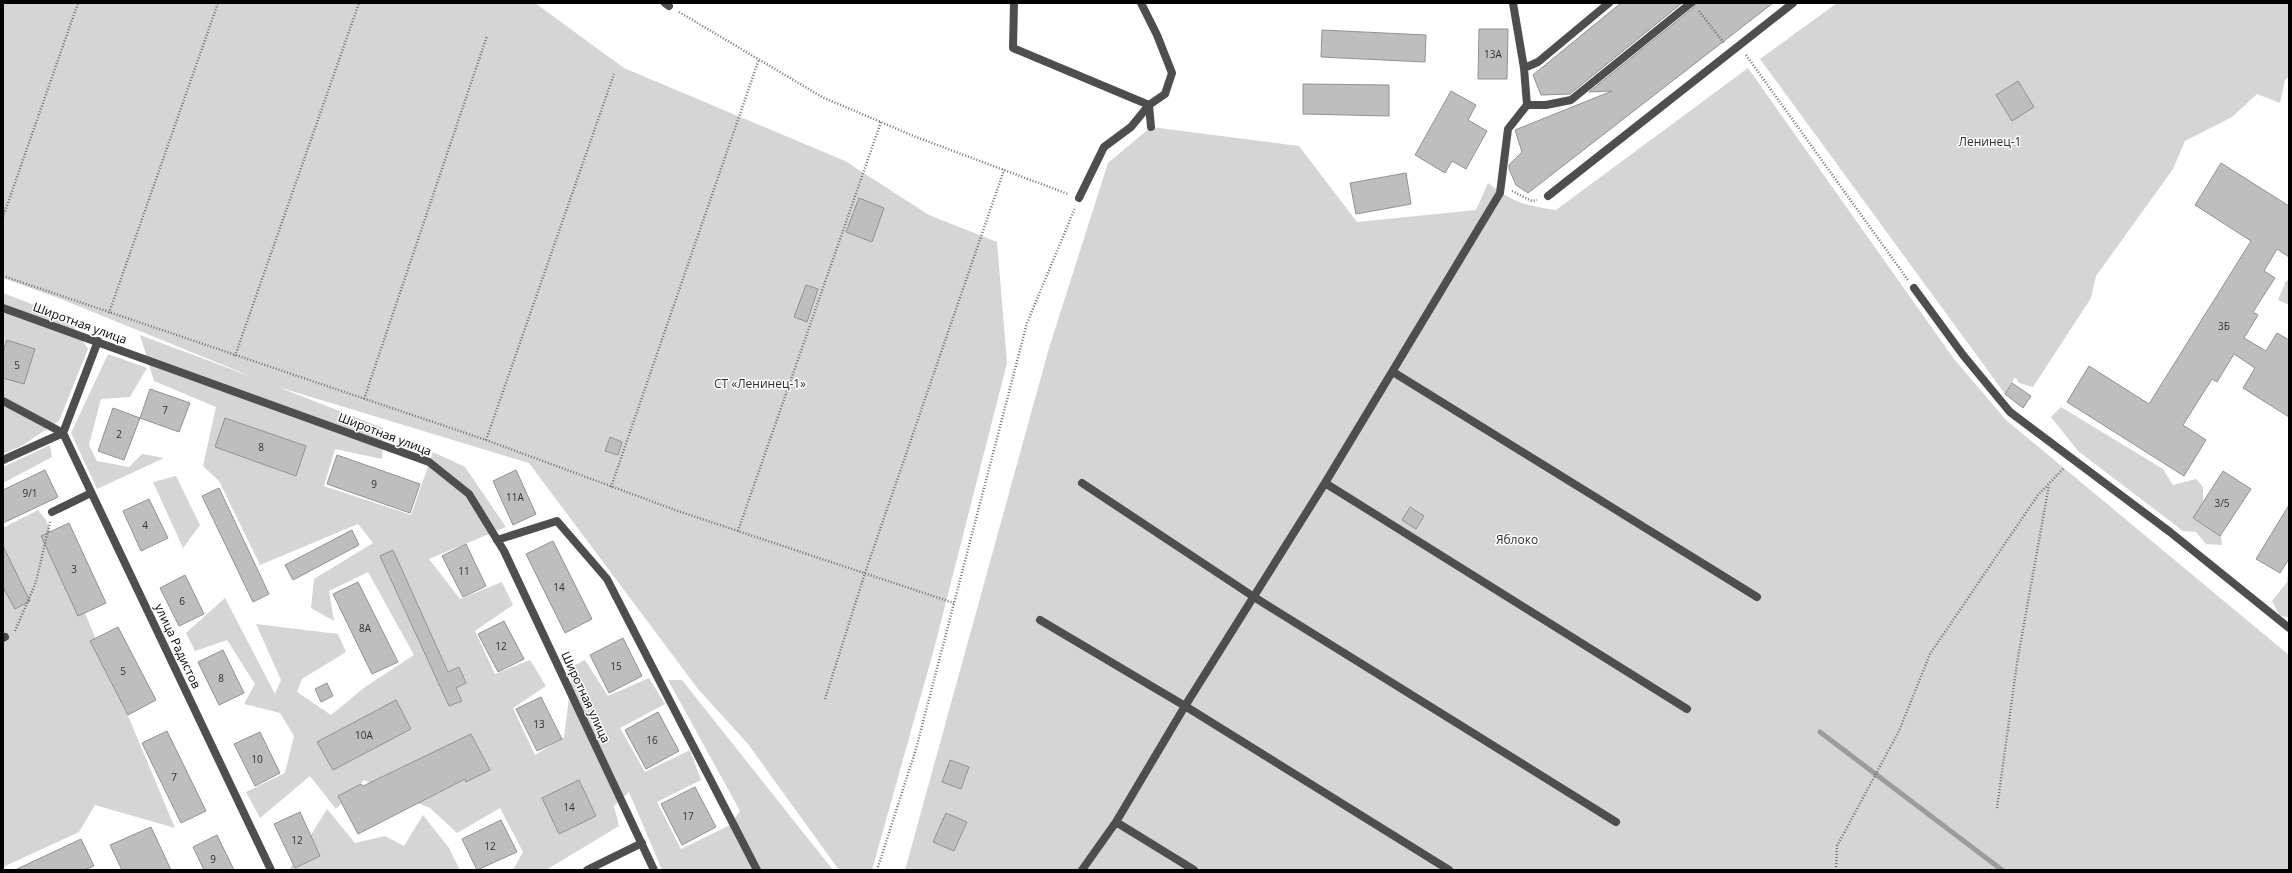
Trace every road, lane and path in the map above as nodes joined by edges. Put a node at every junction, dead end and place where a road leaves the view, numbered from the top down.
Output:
1 (78, 3) edge
2 (218, 3) edge
3 (358, 3) edge
4 (1014, 3) edge
5 (1141, 3) edge
6 (1513, 3) edge
7 (1609, 3) edge
8 (1691, 3) edge
9 (1793, 3) edge
10 (667, 5) edge
11 (1697, 9) dead end
12 (487, 36) dead end
13 (1738, 45) junction
14 (759, 59) junction
15 (1524, 68) junction
16 (614, 74) dead end
17 (1149, 105) junction
18 (1527, 105) junction
19 (881, 122) junction
20 (1151, 127) dead end
21 (1004, 170) junction
22 (1502, 184) junction
23 (1548, 196) joint
24 (1079, 198) junction
25 (3, 217) edge
26 (3, 276) edge
27 (1914, 288) joint
28 (3, 308) edge
29 (109, 313) junction
30 (98, 342) junction
31 (235, 356) junction
32 (1393, 372) junction
33 (364, 399) junction
34 (3, 401) edge
35 (62, 433) junction
36 (486, 440) junction
37 (2073, 459) junction
38 (3, 460) edge
39 (1082, 483) dead end
40 (1325, 483) junction
41 (2049, 483) junction
42 (611, 487) junction
43 (91, 493) junction
44 (52, 512) joint
45 (738, 531) junction
46 (497, 540) junction
47 (865, 573) junction
48 (1254, 597) junction
49 (1757, 597) dead end
50 (954, 602) junction
51 (1040, 620) dead end
52 (2289, 628) edge
53 (4, 637) edge
54 (825, 700) dead end
55 (1185, 706) junction
56 (1687, 709) dead end
57 (1997, 808) dead end
58 (1116, 822) junction
59 (1616, 822) dead end
60 (642, 843) junction
61 (271, 870) edge
62 (587, 870) edge
63 (654, 870) edge
64 (757, 870) edge
65 (877, 870) edge
66 (1082, 870) edge
67 (1194, 870) edge
68 (1449, 870) edge
69 (1836, 870) edge

1 - 25 path
2 - 29 path
3 - 31 path
4 - 17 street
5 - 17 street
6 - 15 street
7 - 15 street
8 - 18 street
9 - 13 street
10 - 14 path
11 - 13 path
12 - 33 path
13 - 23 street
13 - 27 path
14 - 19 path
14 - 42 path
15 - 18 street
16 - 36 path
17 - 20 street
17 - 24 street
18 - 22 street
19 - 21 path
19 - 45 path
21 - 24 path
21 - 47 path
22 - 23 path
22 - 32 street
24 - 50 path
26 - 29 path
27 - 37 street
28 - 30 street, Широтная улица
29 - 31 path
30 - 35 street
30 - 46 street, Широтная улица
31 - 33 path
32 - 40 street
32 - 49 street
33 - 36 path
34 - 35 street
35 - 38 street
35 - 43 street, улица Радистов
36 - 42 path
37 - 41 path
37 - 52 street
39 - 48 street
40 - 48 street
40 - 56 street
41 - 57 path
41 - 69 path
42 - 45 path
43 - 44 street
43 - 61 street, улица Радистов
44 - 53 path
45 - 47 path
46 - 60 street, Широтная улица
46 - 64 street
47 - 50 path
47 - 54 path
48 - 55 street
48 - 59 street
50 - 65 path
51 - 55 street
55 - 58 street
55 - 68 street
58 - 66 street
58 - 67 street
60 - 62 street
60 - 63 street, Широтная улица

